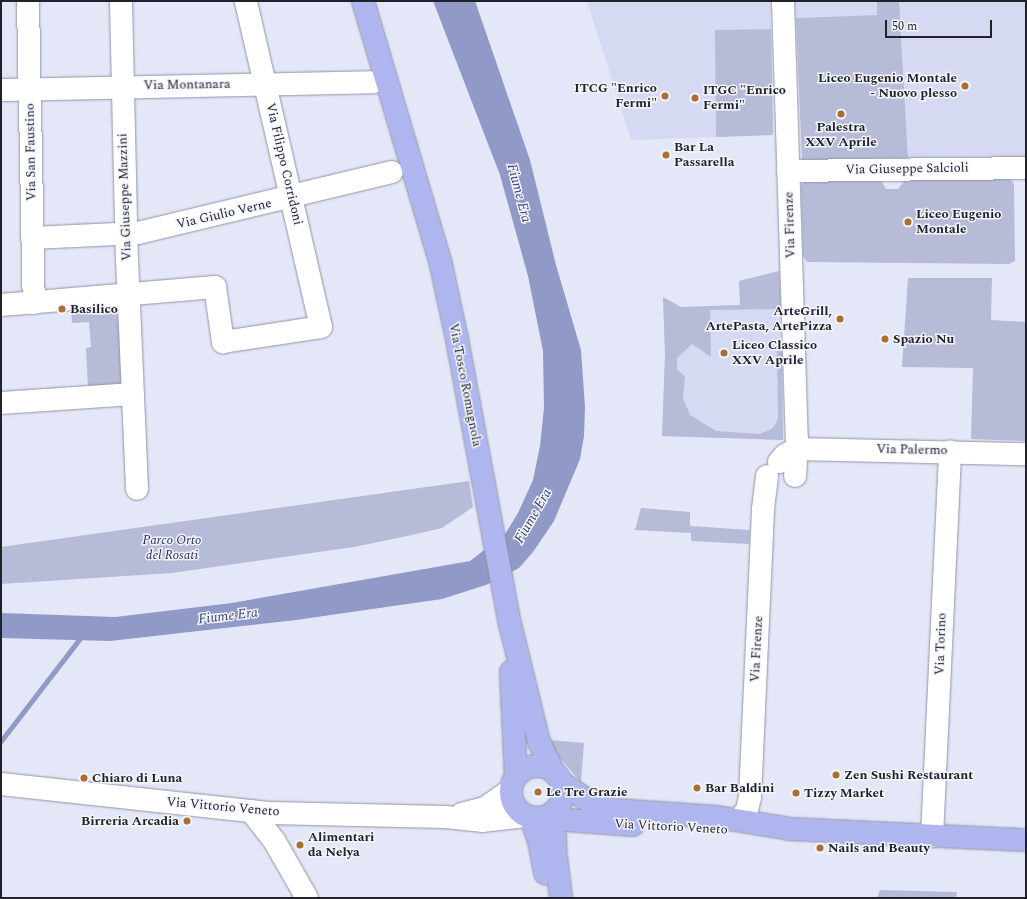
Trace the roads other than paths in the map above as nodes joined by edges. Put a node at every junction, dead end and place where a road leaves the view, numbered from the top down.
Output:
1 (28, 1) edge
2 (121, 1) edge
3 (246, 1) edge
4 (363, 1) edge
5 (783, 1) edge
6 (373, 82) dead end
7 (266, 84) junction
8 (122, 86) junction
9 (1, 90) edge
10 (30, 90) junction
11 (1026, 168) edge
12 (788, 171) junction
13 (392, 172) dead end
14 (291, 198) junction
15 (126, 235) junction
16 (32, 238) junction
17 (128, 295) junction
18 (34, 303) junction
19 (1, 305) edge
20 (133, 394) junction
21 (1, 403) edge
22 (797, 449) junction
23 (950, 451) junction
24 (1026, 454) edge
25 (773, 469) junction
26 (136, 489) dead end
27 (510, 624) junction
28 (557, 776) junction
29 (514, 783) junction
30 (1, 784) edge
31 (251, 811) junction
32 (554, 813) junction
33 (445, 817) junction
34 (528, 817) junction
35 (739, 820) junction
36 (790, 829) junction
37 (932, 836) junction
38 (1026, 840) edge
39 (307, 898) edge
40 (549, 898) edge
41 (562, 898) edge

1 - 10 street, Via San Faustino
2 - 8 street, Via Giuseppe Mazzini
3 - 7 street, Via Filippo Corridoni
4 - 27 main road, Via Tosco Romagnola
5 - 12 street, Via Firenze
6 - 7 street, Via Montanara
7 - 8 street, Via Montanara
7 - 14 street, Via Filippo Corridoni
8 - 10 street, Via Montanara
8 - 15 street, Via Giuseppe Mazzini
9 - 10 street, Via Montanara
10 - 16 street, Via San Faustino
11 - 12 street, Via Giuseppe Salcioli
12 - 22 street, Via Firenze
13 - 14 street, Via Giulio Verne
14 - 15 street, Via Giulio Verne
14 - 17 street, Via Filippo Corridoni
15 - 16 street, Via Giulio Verne
15 - 17 street, Via Giuseppe Mazzini
16 - 18 street, Via San Faustino
17 - 18 street
17 - 20 street, Via Giuseppe Mazzini
18 - 19 street
20 - 21 street
20 - 26 street, Via Giuseppe Mazzini
22 - 23 street, Via Palermo
22 - 25 street
22 - 25 street, Via Firenze
23 - 24 street, Via Palermo
23 - 37 street, Via Torino
25 - 35 street, Via Firenze
27 - 28 main road, Via Tosco Romagnola
27 - 29 main road
28 - 29 main road
28 - 32 main road
28 - 35 main road, Via Vittorio Veneto
29 - 33 street, Via Vittorio Veneto
29 - 34 main road
30 - 31 street, Via Vittorio Veneto
31 - 33 street, Via Vittorio Veneto
31 - 39 street
32 - 34 main road
32 - 36 main road, Via Vittorio Veneto
32 - 41 main road
33 - 34 street, Via Vittorio Veneto
34 - 40 main road
35 - 36 main road, Via Vittorio Veneto
36 - 37 main road, Via Vittorio Veneto
37 - 38 main road, Via Vittorio Veneto

